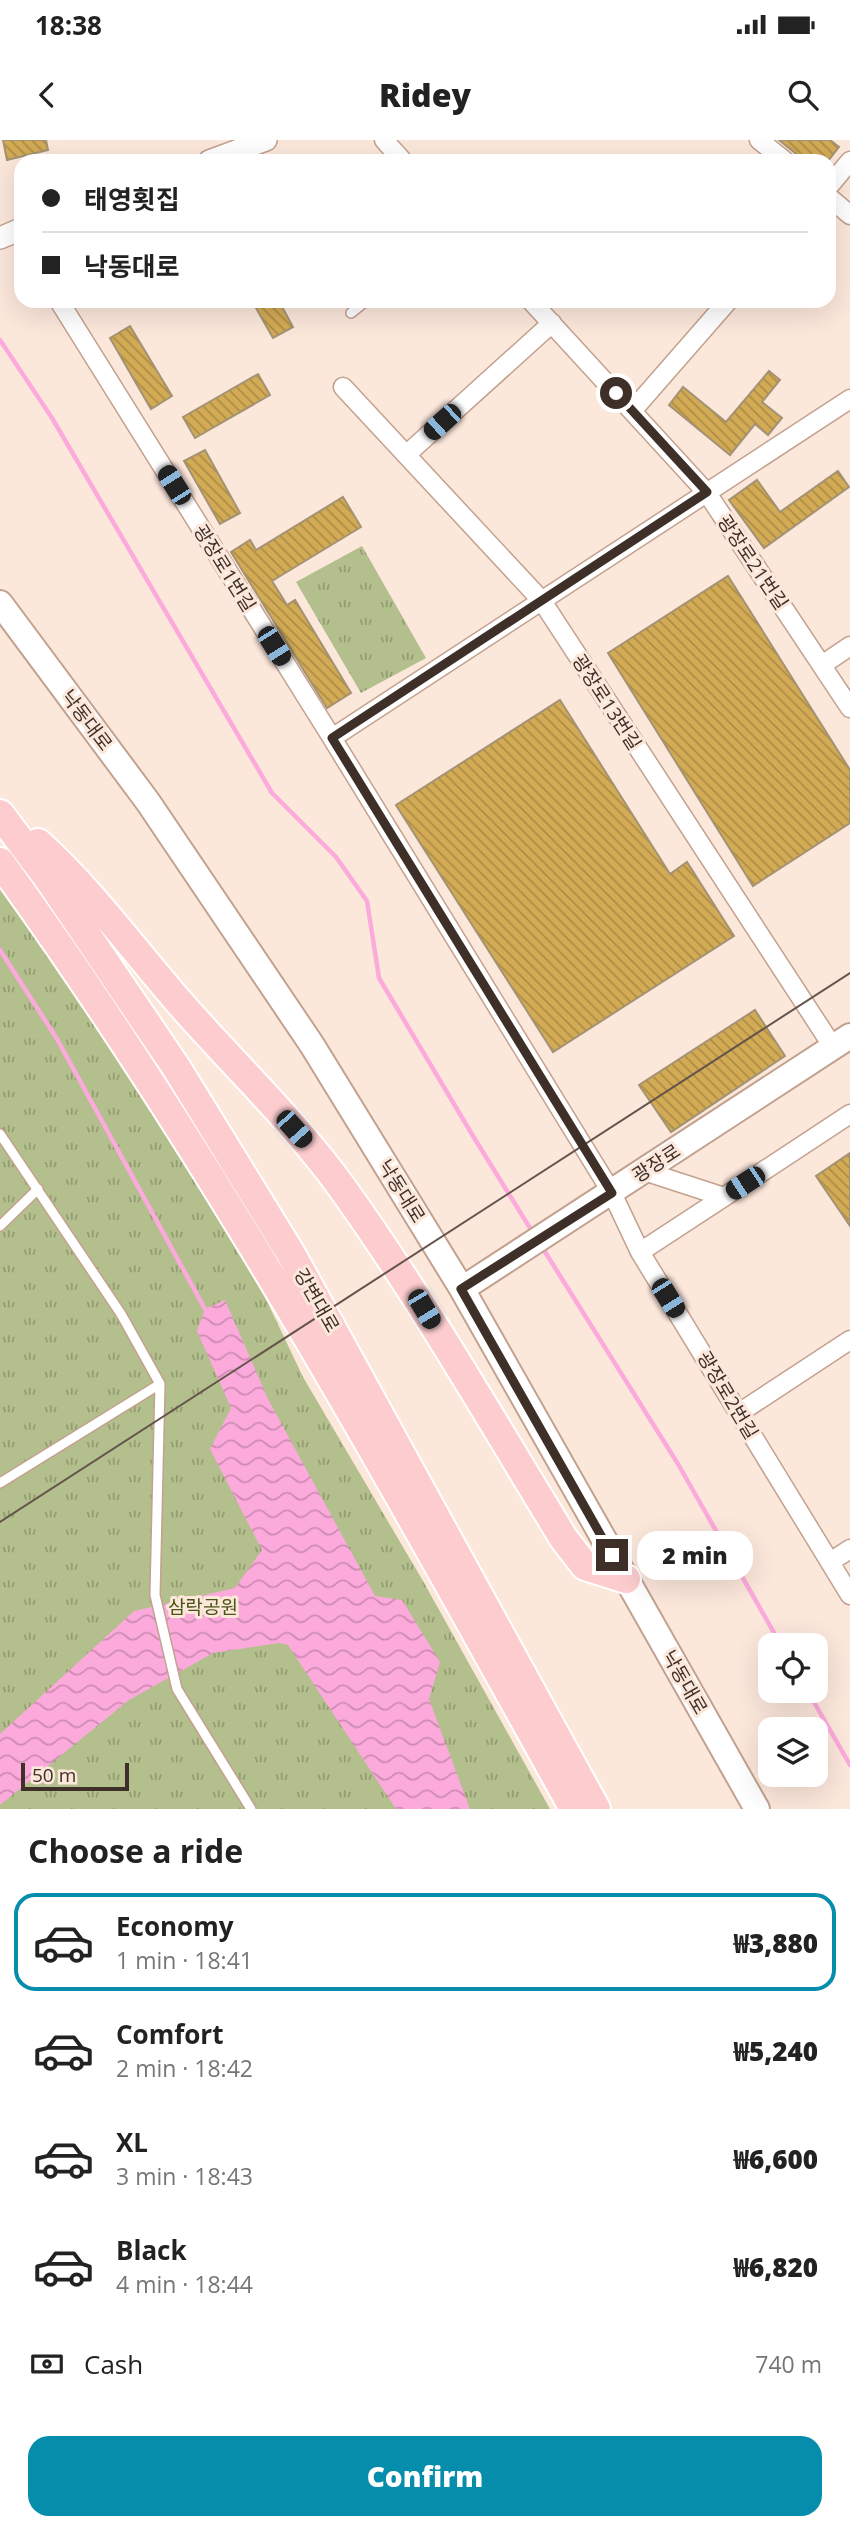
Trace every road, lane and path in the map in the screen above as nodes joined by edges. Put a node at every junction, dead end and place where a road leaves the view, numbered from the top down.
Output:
1 (266, 140) edge
2 (384, 140) edge
3 (759, 140) edge
4 (228, 154) edge
5 (397, 154) edge
6 (776, 154) edge
7 (850, 161) edge
8 (836, 178) edge
9 (836, 203) edge
10 (850, 215) edge
11 (63, 308) edge
12 (357, 308) edge
13 (538, 308) edge
14 (722, 308) edge
15 (351, 313) dead end
16 (552, 323) junction
17 (343, 387) dead end
18 (850, 399) edge
19 (632, 411) junction
20 (406, 455) junction
21 (707, 492) junction
22 (542, 601) junction
23 (0, 603) edge
24 (850, 646) edge
25 (822, 665) junction
26 (850, 708) edge
27 (332, 738) junction
28 (0, 809) edge
29 (0, 814) edge
30 (0, 862) edge
31 (841, 1041) edge
32 (850, 1114) edge
33 (0, 1133) edge
34 (644, 1171) junction
35 (38, 1189) junction
36 (605, 1197) junction
37 (724, 1197) junction
38 (0, 1226) edge
39 (640, 1252) junction
40 (461, 1289) junction
41 (850, 1340) edge
42 (160, 1384) junction
43 (739, 1413) junction
44 (0, 1483) edge
45 (850, 1549) edge
46 (830, 1562) junction
47 (626, 1579) junction
48 (850, 1595) edge
49 (251, 1809) edge
50 (574, 1809) edge
51 (596, 1809) edge
52 (757, 1809) edge

1 - 4 street
2 - 5 street
3 - 6 street
7 - 8 street
9 - 10 street
11 - 27 street, 광장로1번길
12 - 15 lane
13 - 16 street, 광장로21번길
14 - 19 street
16 - 19 street, 광장로21번길
16 - 20 street
17 - 20 street, 광장로13번길
18 - 21 street
19 - 21 street, 광장로21번길
20 - 22 street, 광장로13번길
21 - 22 street
21 - 25 street, 광장로21번길
22 - 27 street
22 - 31 street, 광장로13번길
23 - 40 main road, 낙동대로
24 - 25 street
25 - 26 street, 광장로21번길
27 - 36 street, 광장로1번길
28 - 47 highway
29 - 51 highway, 강변대로
30 - 50 highway, 강변대로
31 - 34 main road, 광장로
32 - 37 street
33 - 35 lane
34 - 36 main road, 광장로
34 - 37 street
35 - 38 lane
35 - 42 lane
36 - 39 street, 광장로2번길
36 - 40 main road, 광장로
37 - 39 street
39 - 43 street, 광장로2번길
40 - 47 main road, 낙동대로
41 - 43 street
42 - 44 lane
42 - 49 lane
43 - 46 street, 광장로2번길
45 - 46 street
46 - 48 street, 광장로2번길
47 - 52 main road, 낙동대로

